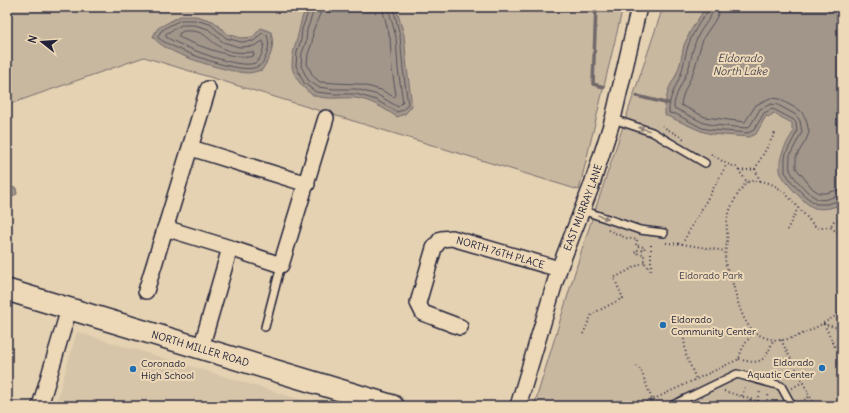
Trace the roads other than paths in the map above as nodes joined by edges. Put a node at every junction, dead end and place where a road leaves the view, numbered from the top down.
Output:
1 (639, 7) edge
2 (208, 89) dead end
3 (326, 118) dead end
4 (613, 119) junction
5 (191, 148) junction
6 (705, 163) dead end
7 (307, 184) junction
8 (582, 210) junction
9 (165, 228) junction
10 (664, 233) dead end
11 (230, 248) junction
12 (281, 265) junction
13 (559, 270) junction
14 (7, 290) edge
15 (146, 290) dead end
16 (69, 309) junction
17 (265, 327) dead end
18 (460, 328) dead end
19 (201, 348) junction
20 (40, 406) edge
21 (393, 406) edge
22 (518, 406) edge
23 (671, 406) edge
24 (792, 406) edge

1 - 4 street, EAST MURRAY LANE
2 - 5 street
3 - 7 street
6 -> 4 lane
4 - 8 street, EAST MURRAY LANE
5 - 7 street
5 - 9 street
7 - 12 street
8 -> 10 lane
8 - 13 street, EAST MURRAY LANE
9 - 11 street
9 - 15 street
11 - 12 street
11 - 19 street
12 - 17 lane
13 - 18 street, NORTH 76TH PLACE
13 - 22 street, EAST MURRAY LANE
14 - 16 street, NORTH MILLER ROAD
16 - 19 street, NORTH MILLER ROAD
16 - 20 street
19 - 21 street, NORTH MILLER ROAD
23 - 24 lane

